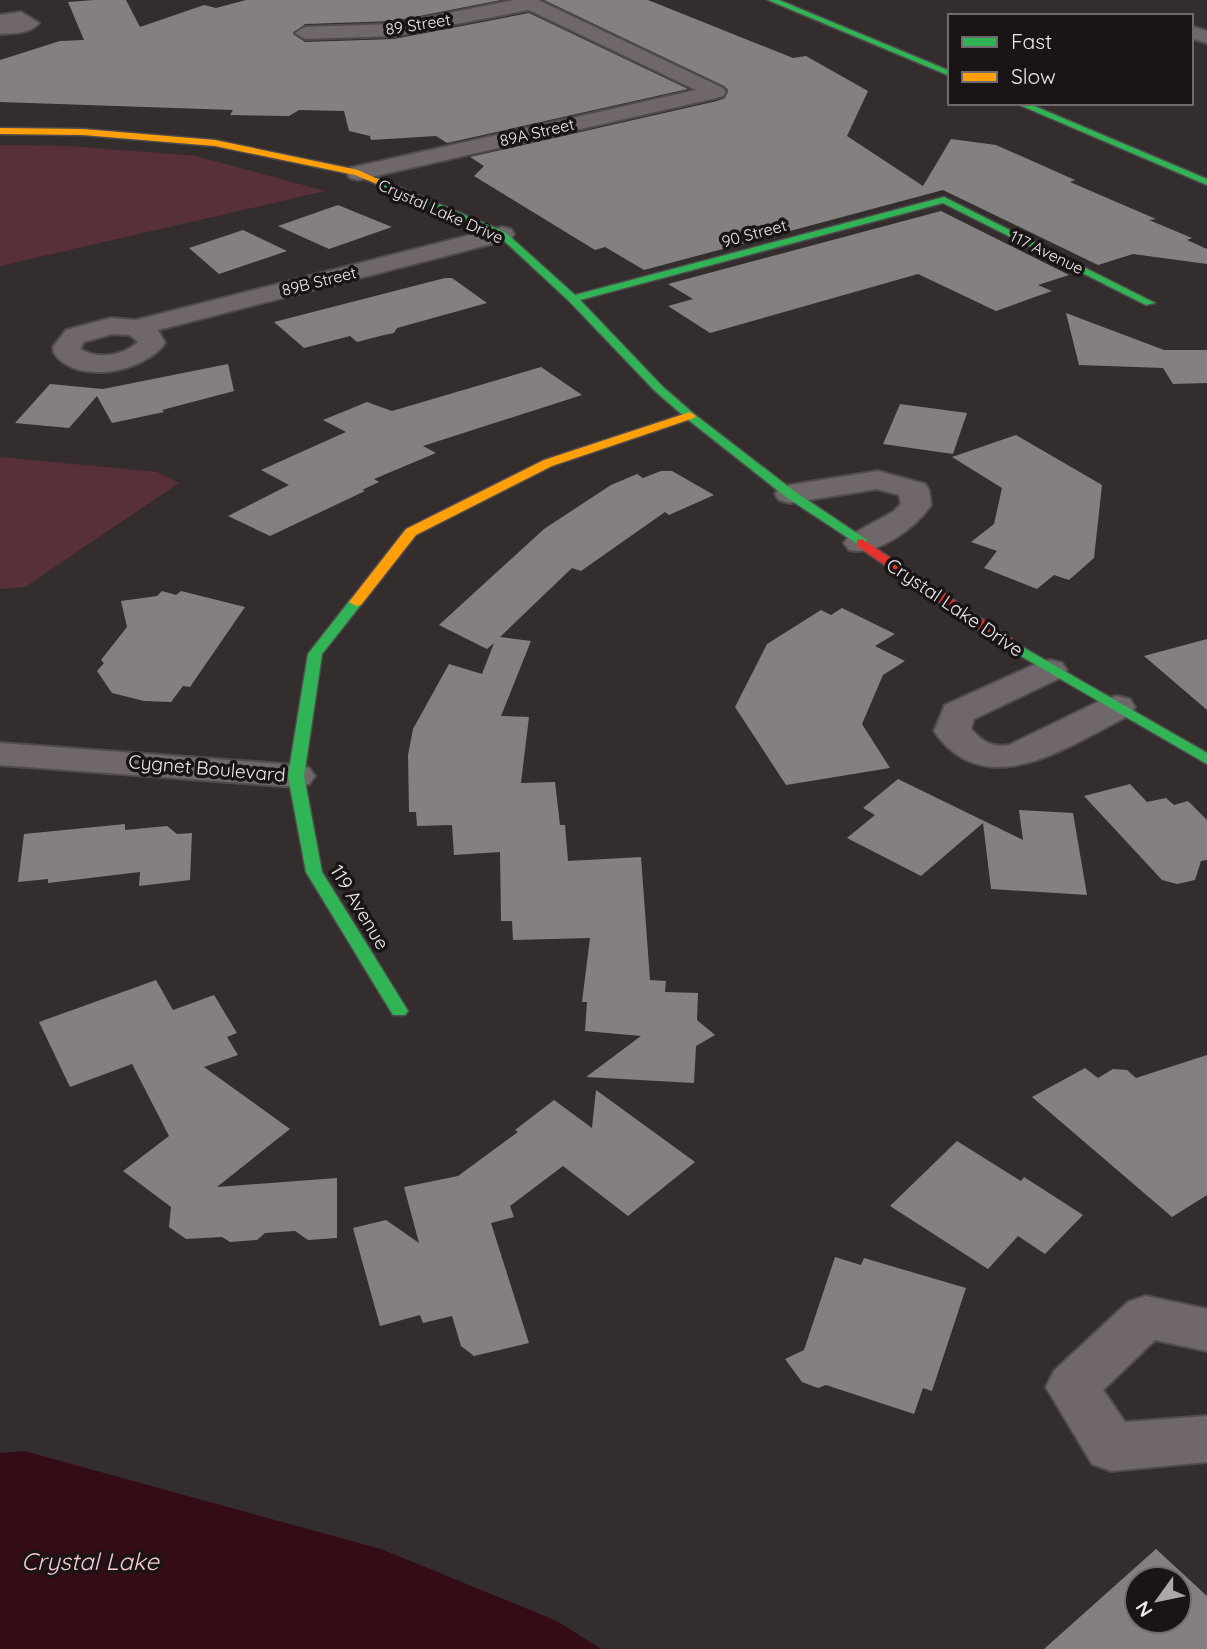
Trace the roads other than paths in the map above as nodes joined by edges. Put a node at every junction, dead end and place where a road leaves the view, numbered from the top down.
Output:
1 (772, 0) edge
2 (527, 2) edge
3 (305, 33) dead end
4 (948, 73) edge
5 (1024, 105) edge
6 (0, 131) edge
7 (358, 173) junction
8 (1207, 182) edge
9 (944, 200) joint
10 (502, 234) junction
11 (573, 299) junction
12 (1150, 303) dead end
13 (136, 328) dead end
14 (690, 416) junction
15 (790, 494) junction
16 (860, 543) junction
17 (1050, 670) junction
18 (1116, 707) junction
19 (0, 754) edge
20 (1207, 759) edge
21 (296, 776) junction
22 (399, 1012) dead end
23 (1207, 1330) edge
24 (1207, 1439) edge

1 - 4 street
2 - 3 street, 89 Street
2 - 7 street, 89A Street
5 - 8 street
6 - 7 street, Crystal Lake Drive
7 - 10 street, Crystal Lake Drive
9 - 11 street, 90 Street
9 - 12 street, 117 Avenue
10 - 11 street, Crystal Lake Drive
10 - 13 street, 89B Street
11 - 14 street, Crystal Lake Drive
14 - 15 street, Crystal Lake Drive
14 - 21 street, Cygnet Boulevard
15 - 16 street, Crystal Lake Drive
15 - 16 street, Crystal Lake Drive
16 - 17 street, Crystal Lake Drive
17 - 18 street, Crystal Lake Drive
17 - 18 street, Crystal Lake Drive
18 - 20 street, Crystal Lake Drive
19 - 21 street, Cygnet Boulevard
21 - 22 street, 119 Avenue
23 - 24 street

